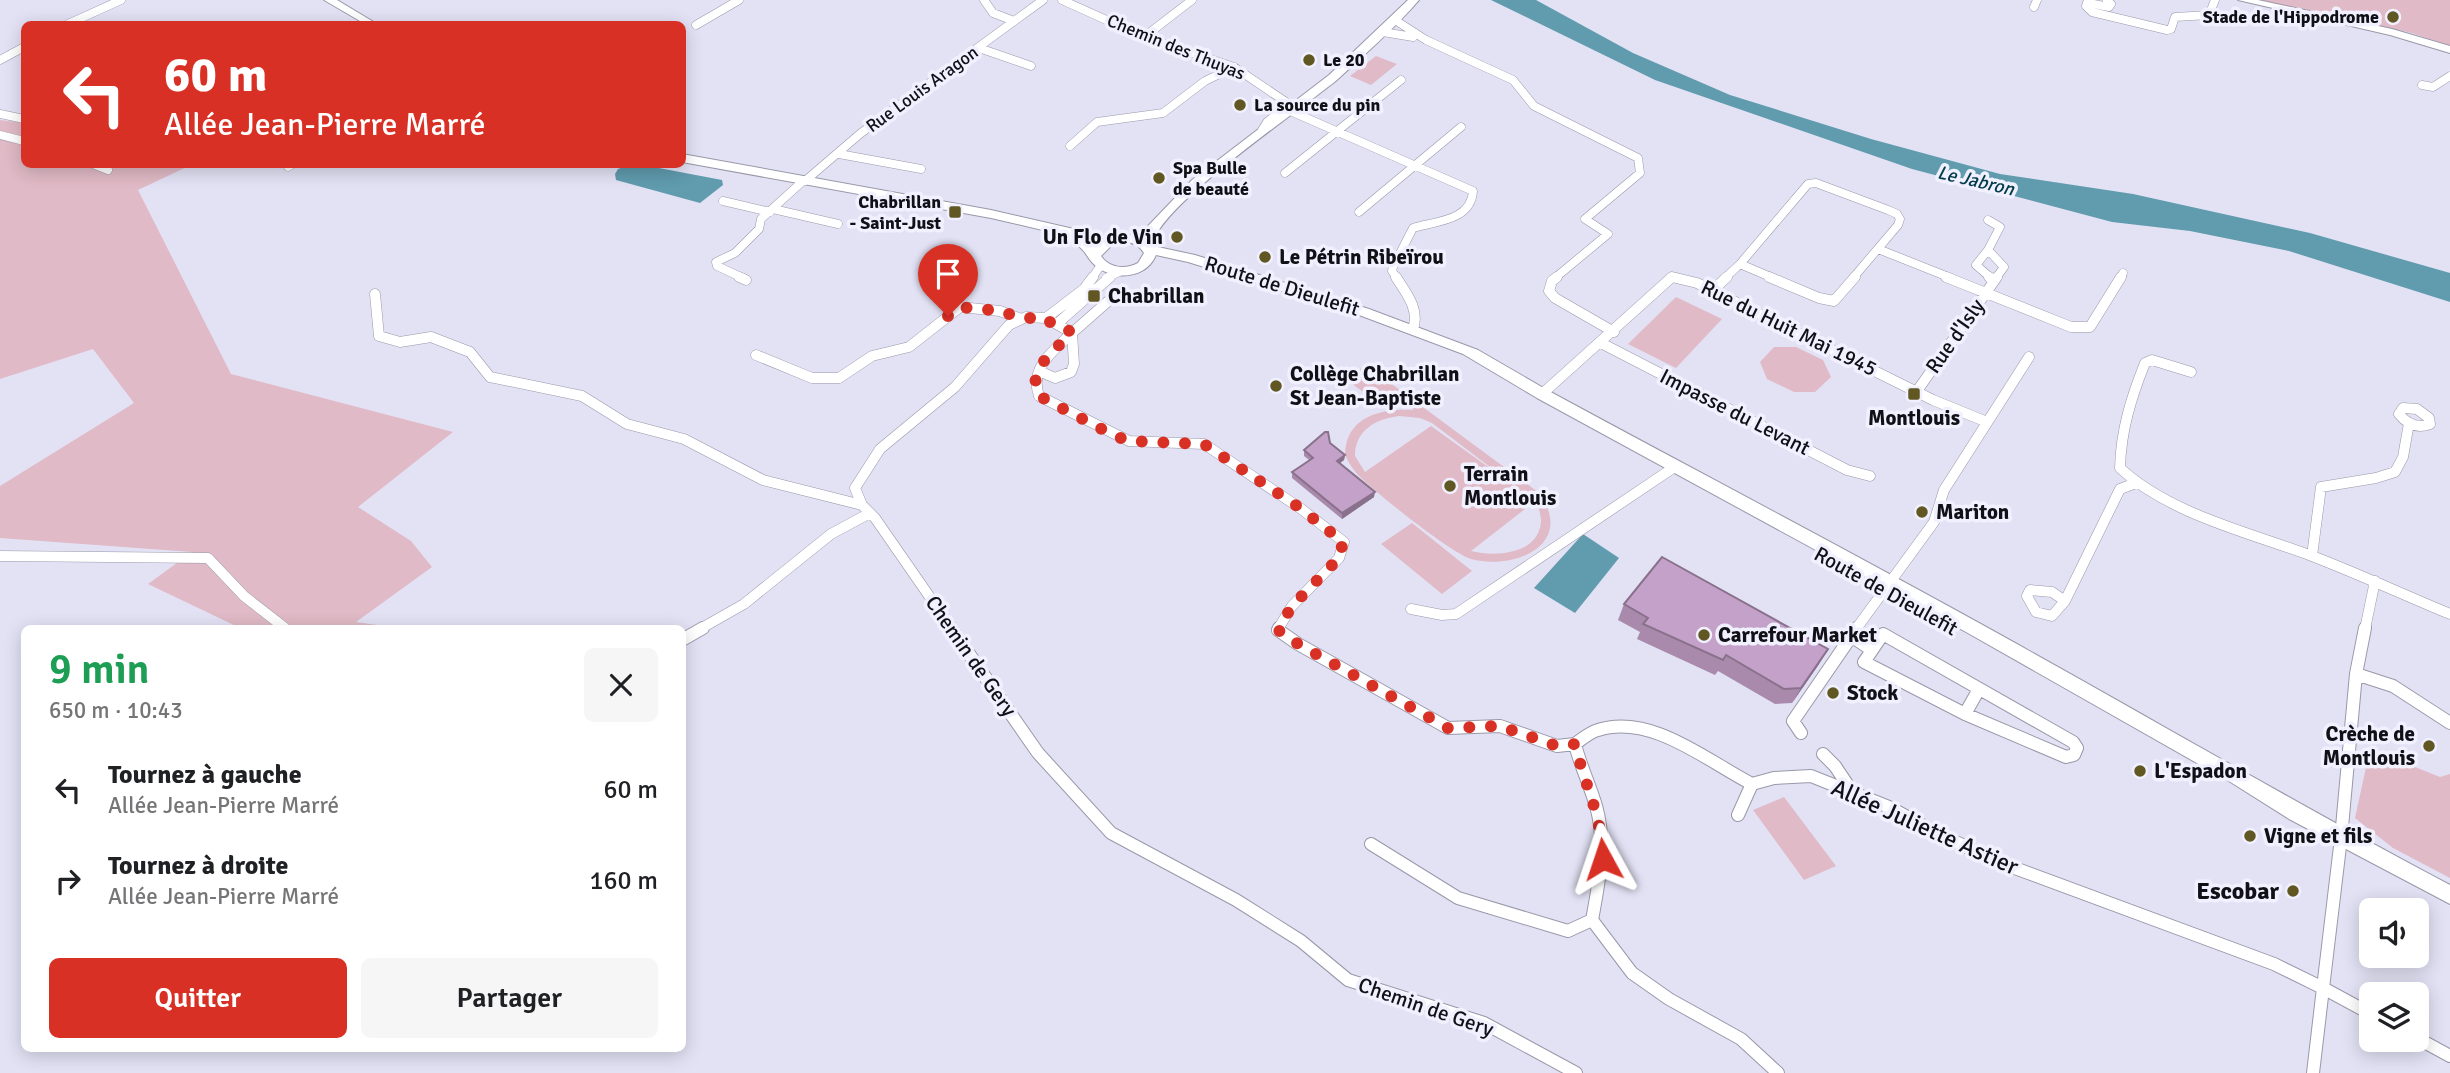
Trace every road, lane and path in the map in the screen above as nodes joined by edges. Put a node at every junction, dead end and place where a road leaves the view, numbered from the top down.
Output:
1 (121, 0) edge
2 (329, 0) edge
3 (739, 0) edge
4 (984, 0) edge
5 (1043, 0) edge
6 (1062, 0) edge
7 (1192, 0) edge
8 (2108, 0) edge
9 (2215, 0) edge
10 (2243, 0) edge
11 (2088, 2) edge
12 (1412, 3) edge
13 (1395, 20) junction
14 (75, 21) edge
15 (367, 21) edge
16 (1014, 21) junction
17 (696, 25) dead end
18 (1383, 32) junction
19 (1144, 37) junction
20 (1426, 40) junction
21 (979, 48) junction
22 (21, 49) edge
23 (2450, 50) edge
24 (0, 60) edge
25 (1031, 66) dead end
26 (1234, 67) junction
27 (2450, 76) edge
28 (1401, 80) dead end
29 (2422, 85) dead end
30 (1286, 106) junction
31 (0, 114) edge
32 (21, 118) edge
33 (1461, 127) dead end
34 (1338, 130) junction
35 (0, 135) edge
36 (21, 140) edge
37 (1070, 146) dead end
38 (839, 154) junction
39 (686, 159) edge
40 (1415, 165) junction
41 (103, 168) edge
42 (921, 169) dead end
43 (108, 170) dead end
44 (1285, 173) dead end
45 (804, 181) junction
46 (873, 193) junction
47 (723, 201) dead end
48 (772, 211) junction
49 (1359, 212) dead end
50 (1988, 220) dead end
51 (838, 224) dead end
52 (1125, 238) junction
53 (1109, 241) junction
54 (1878, 249) junction
55 (1988, 250) junction
56 (1147, 252) junction
57 (1098, 259) junction
58 (1740, 264) junction
59 (1119, 272) junction
60 (2123, 274) dead end
61 (746, 280) dead end
62 (1994, 281) junction
63 (1712, 290) junction
64 (1986, 292) junction
65 (375, 294) dead end
66 (1114, 296) dead end
67 (1021, 318) junction
68 (1046, 318) junction
69 (1058, 323) junction
70 (1413, 329) junction
71 (1614, 331) junction
72 (1072, 333) junction
73 (1601, 343) junction
74 (756, 355) dead end
75 (2029, 357) dead end
76 (1040, 371) junction
77 (2191, 372) dead end
78 (1917, 391) junction
79 (1545, 392) junction
80 (1987, 422) junction
81 (2409, 423) dead end
82 (1676, 467) junction
83 (1870, 476) dead end
84 (2136, 483) junction
85 (1720, 491) junction
86 (866, 509) junction
87 (0, 556) edge
88 (2312, 556) junction
89 (2375, 581) junction
90 (1886, 586) junction
91 (2065, 601) dead end
92 (1411, 609) dead end
93 (2450, 614) edge
94 (280, 625) edge
95 (1851, 636) junction
96 (686, 638) edge
97 (1872, 650) junction
98 (2356, 674) junction
99 (2060, 679) junction
100 (1979, 689) junction
101 (1965, 714) junction
102 (2450, 723) edge
103 (1801, 733) dead end
104 (1575, 744) junction
105 (1823, 754) dead end
106 (1752, 784) junction
107 (1854, 795) junction
108 (1738, 816) dead end
109 (2341, 832) junction
110 (1371, 844) dead end
111 (2450, 894) edge
112 (1592, 920) junction
113 (2323, 988) junction
114 (2359, 1008) edge
115 (2429, 1045) edge
116 (2450, 1056) edge
117 (1576, 1073) edge
118 (1778, 1073) edge
119 (2313, 1073) edge

1 - 14 street
2 - 15 main road
3 - 17 street
4 - 16 street
5 - 16 street, Rue Louis Aragon
6 - 19 street, Chemin des Thuyas
7 - 19 street
8 - 11 street
9 - 11 street
10 - 23 main road
12 - 13 main road
13 - 18 main road
13 - 20 street
16 - 21 street, Rue Louis Aragon
18 - 20 street
18 - 30 main road
19 - 26 street, Chemin des Thuyas
20 - 71 street
21 - 25 street
21 - 38 street, Rue Louis Aragon
22 - 24 street
26 - 30 street, Chemin des Thuyas
26 - 37 street
27 - 29 street
28 - 34 street
30 - 34 street, Chemin des Thuyas
30 - 52 main road
30 - 56 main road
31 - 32 street
33 - 40 street
34 - 40 street, Chemin des Thuyas
34 - 44 street
35 - 36 street
38 - 42 street
38 - 45 street, Rue Louis Aragon
39 - 45 main road
40 - 49 street
40 - 70 street, Chemin des Thuyas
41 - 43 street
45 - 46 main road
45 - 48 street, Rue Louis Aragon
46 - 53 main road
46 - 57 main road
47 - 48 street
48 - 51 street
48 - 61 street, Rue Louis Aragon
50 - 55 street, Rue d'Isly
52 - 53 main road
52 - 56 main road
53 - 57 main road
54 - 58 street
54 - 58 street
54 - 64 street
55 - 62 street, Rue d'Isly
55 - 62 street, Rue d'Isly
56 - 59 main road
56 - 70 main road, Route de Dieulefit
57 - 59 main road
57 - 68 street
58 - 63 street
59 - 69 street
60 - 64 street
62 - 64 street, Rue d'Isly
63 - 71 street, Rue du Huit Mai 1945
63 - 78 street, Rue du Huit Mai 1945
64 - 78 street, Rue d'Isly
65 - 86 street
66 - 72 street
67 - 68 street
67 - 74 street
67 - 86 street
68 - 69 street
69 - 72 street
70 - 79 main road, Route de Dieulefit
71 - 73 street, Rue du Huit Mai 1945
72 - 76 street
72 - 76 street
73 - 79 street, Rue du Huit Mai 1945
73 - 83 street, Impasse du Levant
75 - 80 street
76 - 104 street
77 - 84 street
78 - 80 street, Rue du Huit Mai 1945
79 - 82 main road, Route de Dieulefit
80 - 90 street
81 - 88 street
82 - 85 main road, Route de Dieulefit
82 - 92 street
84 - 88 street
84 - 91 street
85 - 90 main road, Route de Dieulefit
85 - 90 main road, Route de Dieulefit
86 - 96 street
86 - 117 street, Chemin de Gery
87 - 94 street
88 - 89 street
89 - 93 street
89 - 98 street
90 - 95 street
90 - 99 main road, Route de Dieulefit
90 - 99 main road, Route de Dieulefit
95 - 97 street
95 - 103 street
97 - 100 street
97 - 101 street
98 - 102 street
98 - 109 street
99 - 109 main road, Route de Dieulefit
100 - 101 street
100 - 101 street
104 - 106 street
104 - 112 street
105 - 107 street
106 - 107 street, Allée Juliette Astier
106 - 108 street
107 - 113 street, Allée Juliette Astier
109 - 111 main road, Route de Dieulefit
109 - 113 street
110 - 112 street
112 - 118 street
113 - 114 street, Allée Juliette Astier
113 - 119 street
115 - 116 street

